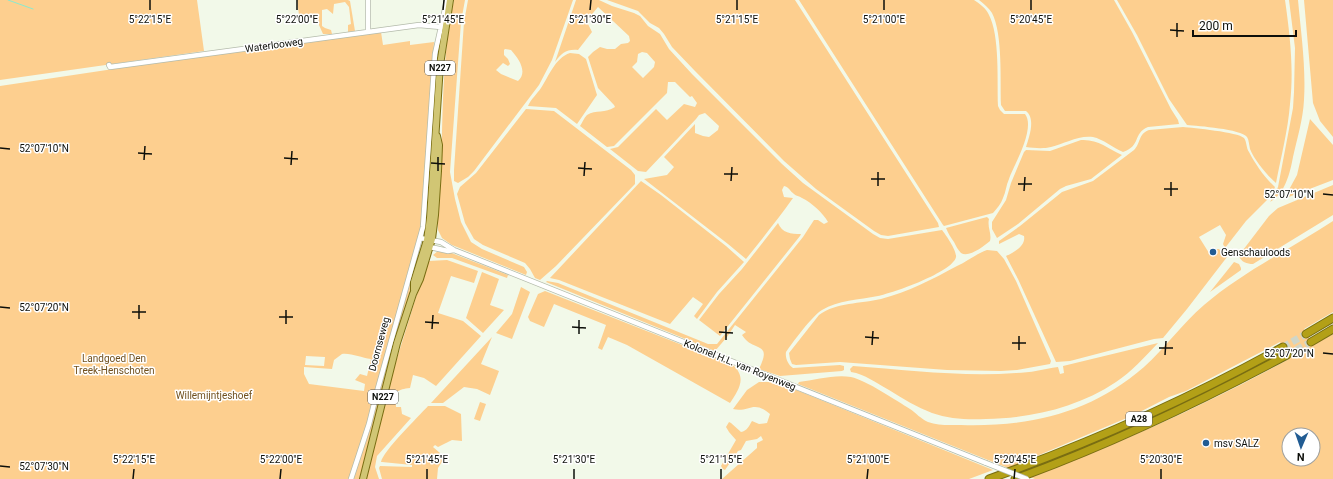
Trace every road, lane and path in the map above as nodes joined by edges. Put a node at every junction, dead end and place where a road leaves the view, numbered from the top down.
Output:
1 (368, 0) edge
2 (446, 0) edge
3 (450, 0) edge
4 (441, 26) junction
5 (368, 32) junction
6 (109, 65) dead end
7 (426, 239) junction
8 (430, 247) junction
9 (454, 250) junction
10 (413, 294) junction
11 (1333, 318) edge
12 (1333, 329) edge
13 (1306, 334) tunnel mouth
14 (1311, 342) tunnel mouth
15 (1283, 347) tunnel mouth
16 (1287, 355) tunnel mouth
17 (351, 479) edge
18 (363, 479) edge
19 (989, 479) edge
20 (1015, 479) edge
21 (1027, 479) edge

1 - 5 street
2 - 4 street, Doornseweg
3 - 7 main road, Doornseweg / N227
4 - 5 street, Waterlooweg
4 - 7 street, Doornseweg
5 - 6 street, Waterlooweg
7 - 8 main road, Doornseweg / N227
7 - 9 street, Kolonel H.L. van Royenweg
7 - 10 main road, Doornseweg / N227
7 - 17 street, Doornseweg
8 - 9 street, Kolonel H.L. van Royenweg
8 - 10 main road, Doornseweg / N227
9 - 21 street, Kolonel H.L. van Royenweg, bridge
10 - 18 main road, Doornseweg / N227
11 - 13 highway
12 - 14 highway
15 - 19 highway, A28
16 - 20 highway, A28

